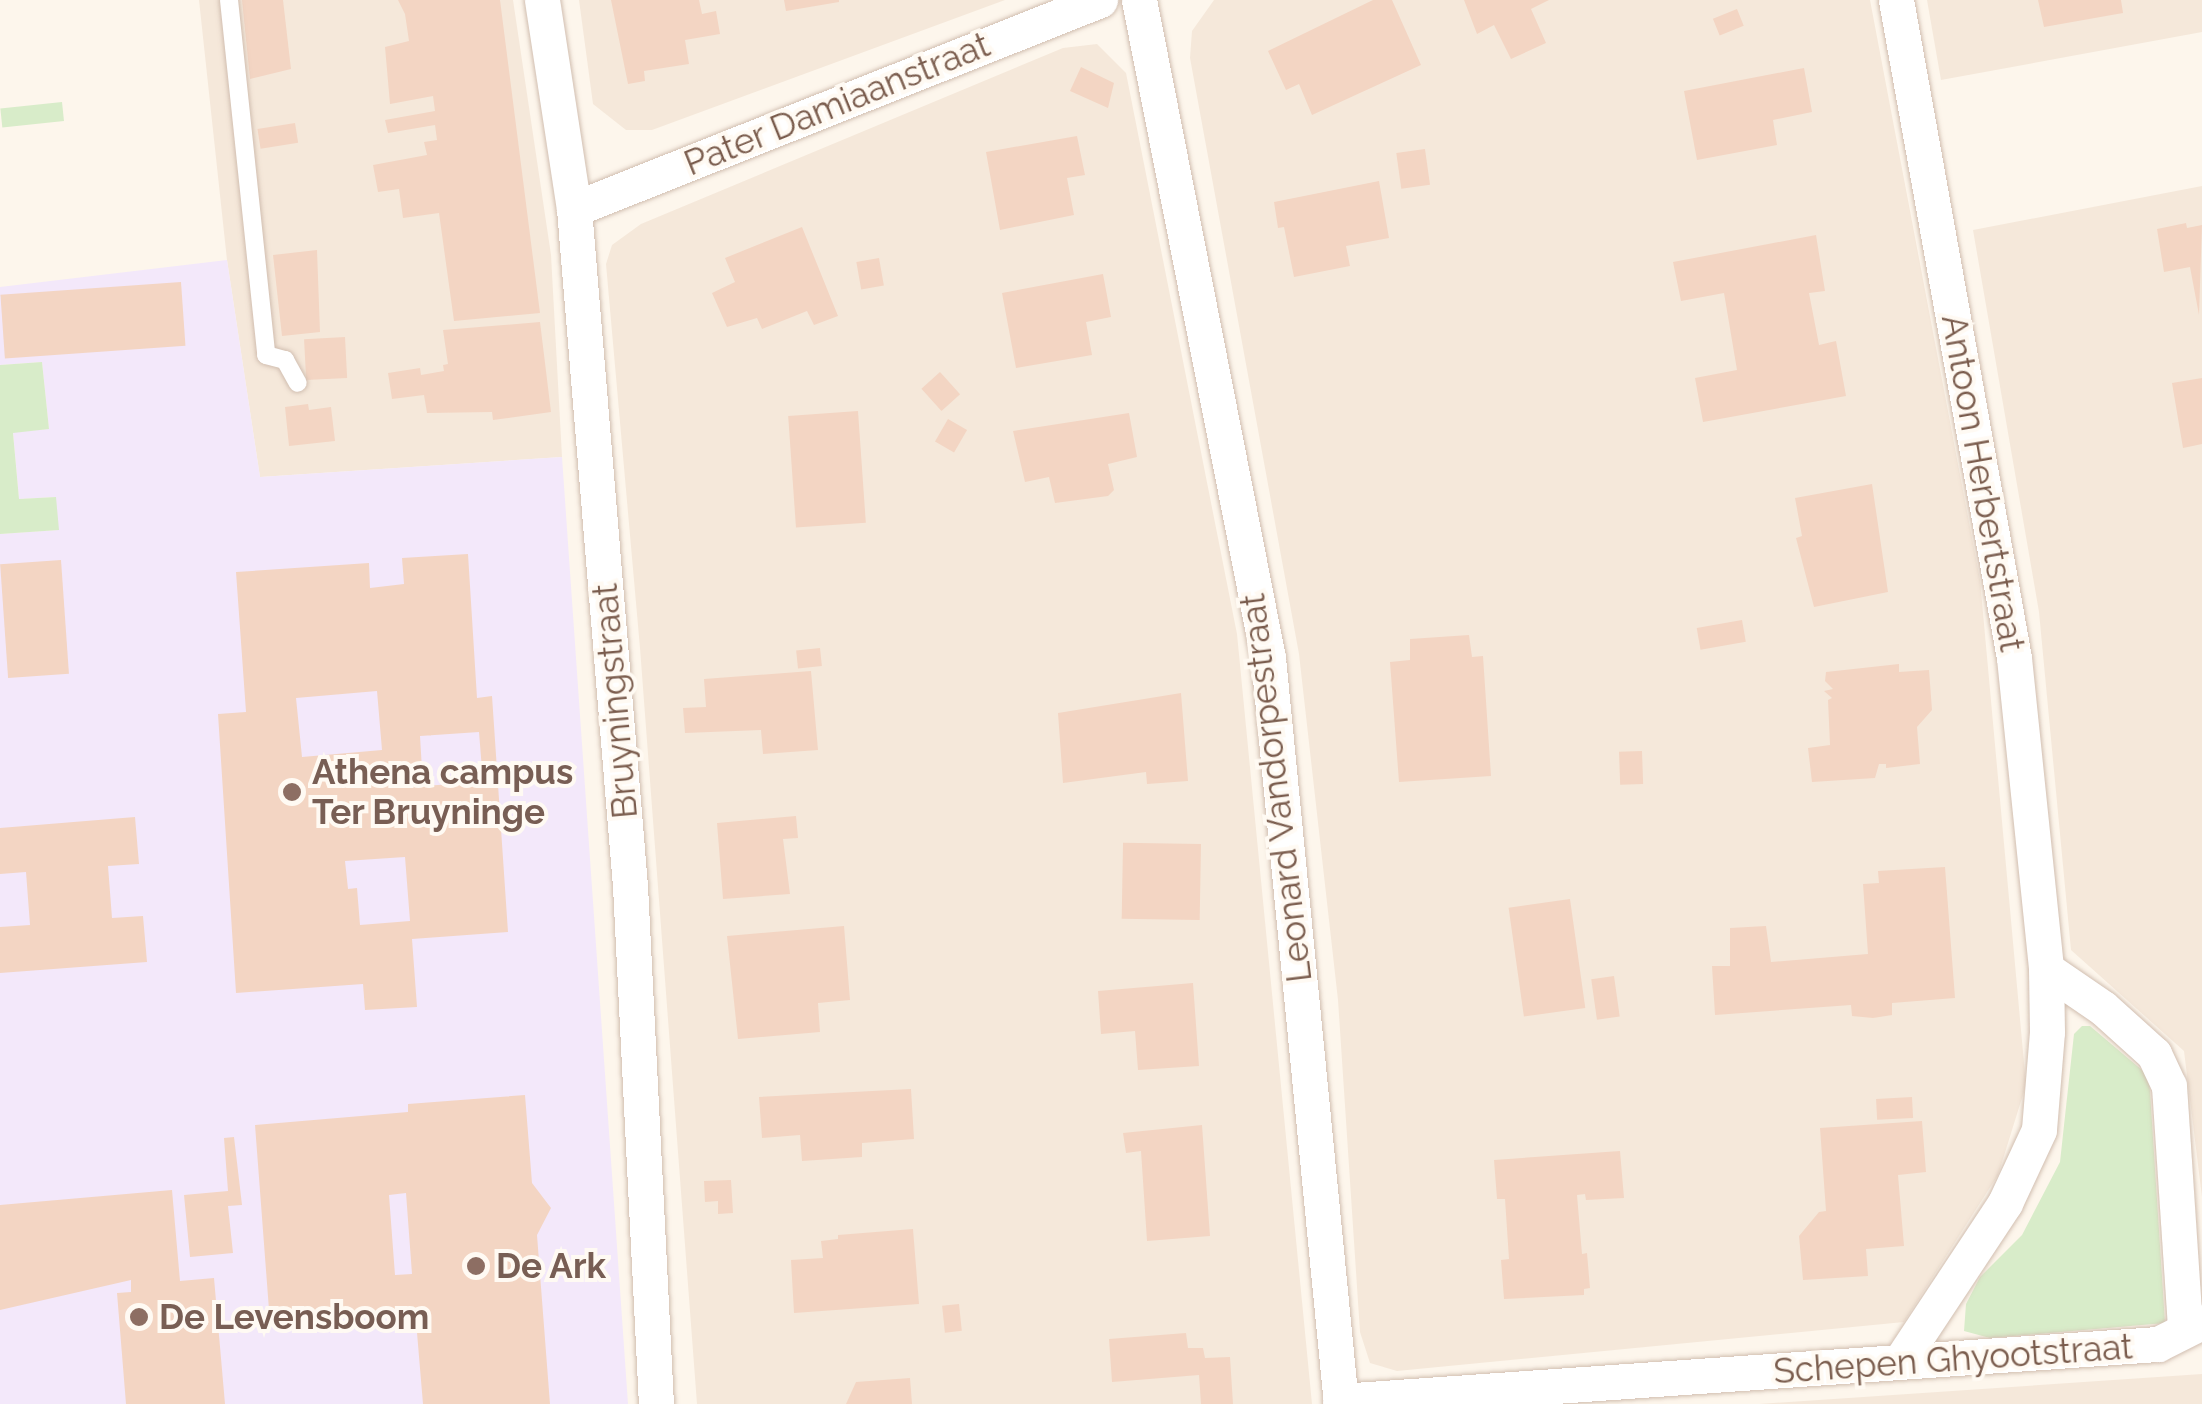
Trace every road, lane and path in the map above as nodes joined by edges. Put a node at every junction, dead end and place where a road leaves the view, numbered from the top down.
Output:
1 (229, 0) edge
2 (542, 0) edge
3 (1100, 0) edge
4 (1139, 0) edge
5 (1896, 0) edge
6 (574, 210) junction
7 (298, 383) dead end
8 (2046, 969) junction
9 (2193, 1325) edge
10 (1902, 1360) junction
11 (1340, 1402) edge
12 (656, 1404) edge

1 - 7 lane
2 - 6 street, Bruyningstraat
3 - 6 street, Pater Damiaanstraat
4 - 11 street, Leonard Vandorpestraat
5 - 8 street, Antoon Herbertstraat
6 - 12 street, Bruyningstraat
8 - 9 street
8 - 10 street, Antoon Herbertstraat
9 - 10 street, Schepen Ghyootstraat
10 - 11 street, Schepen Ghyootstraat

